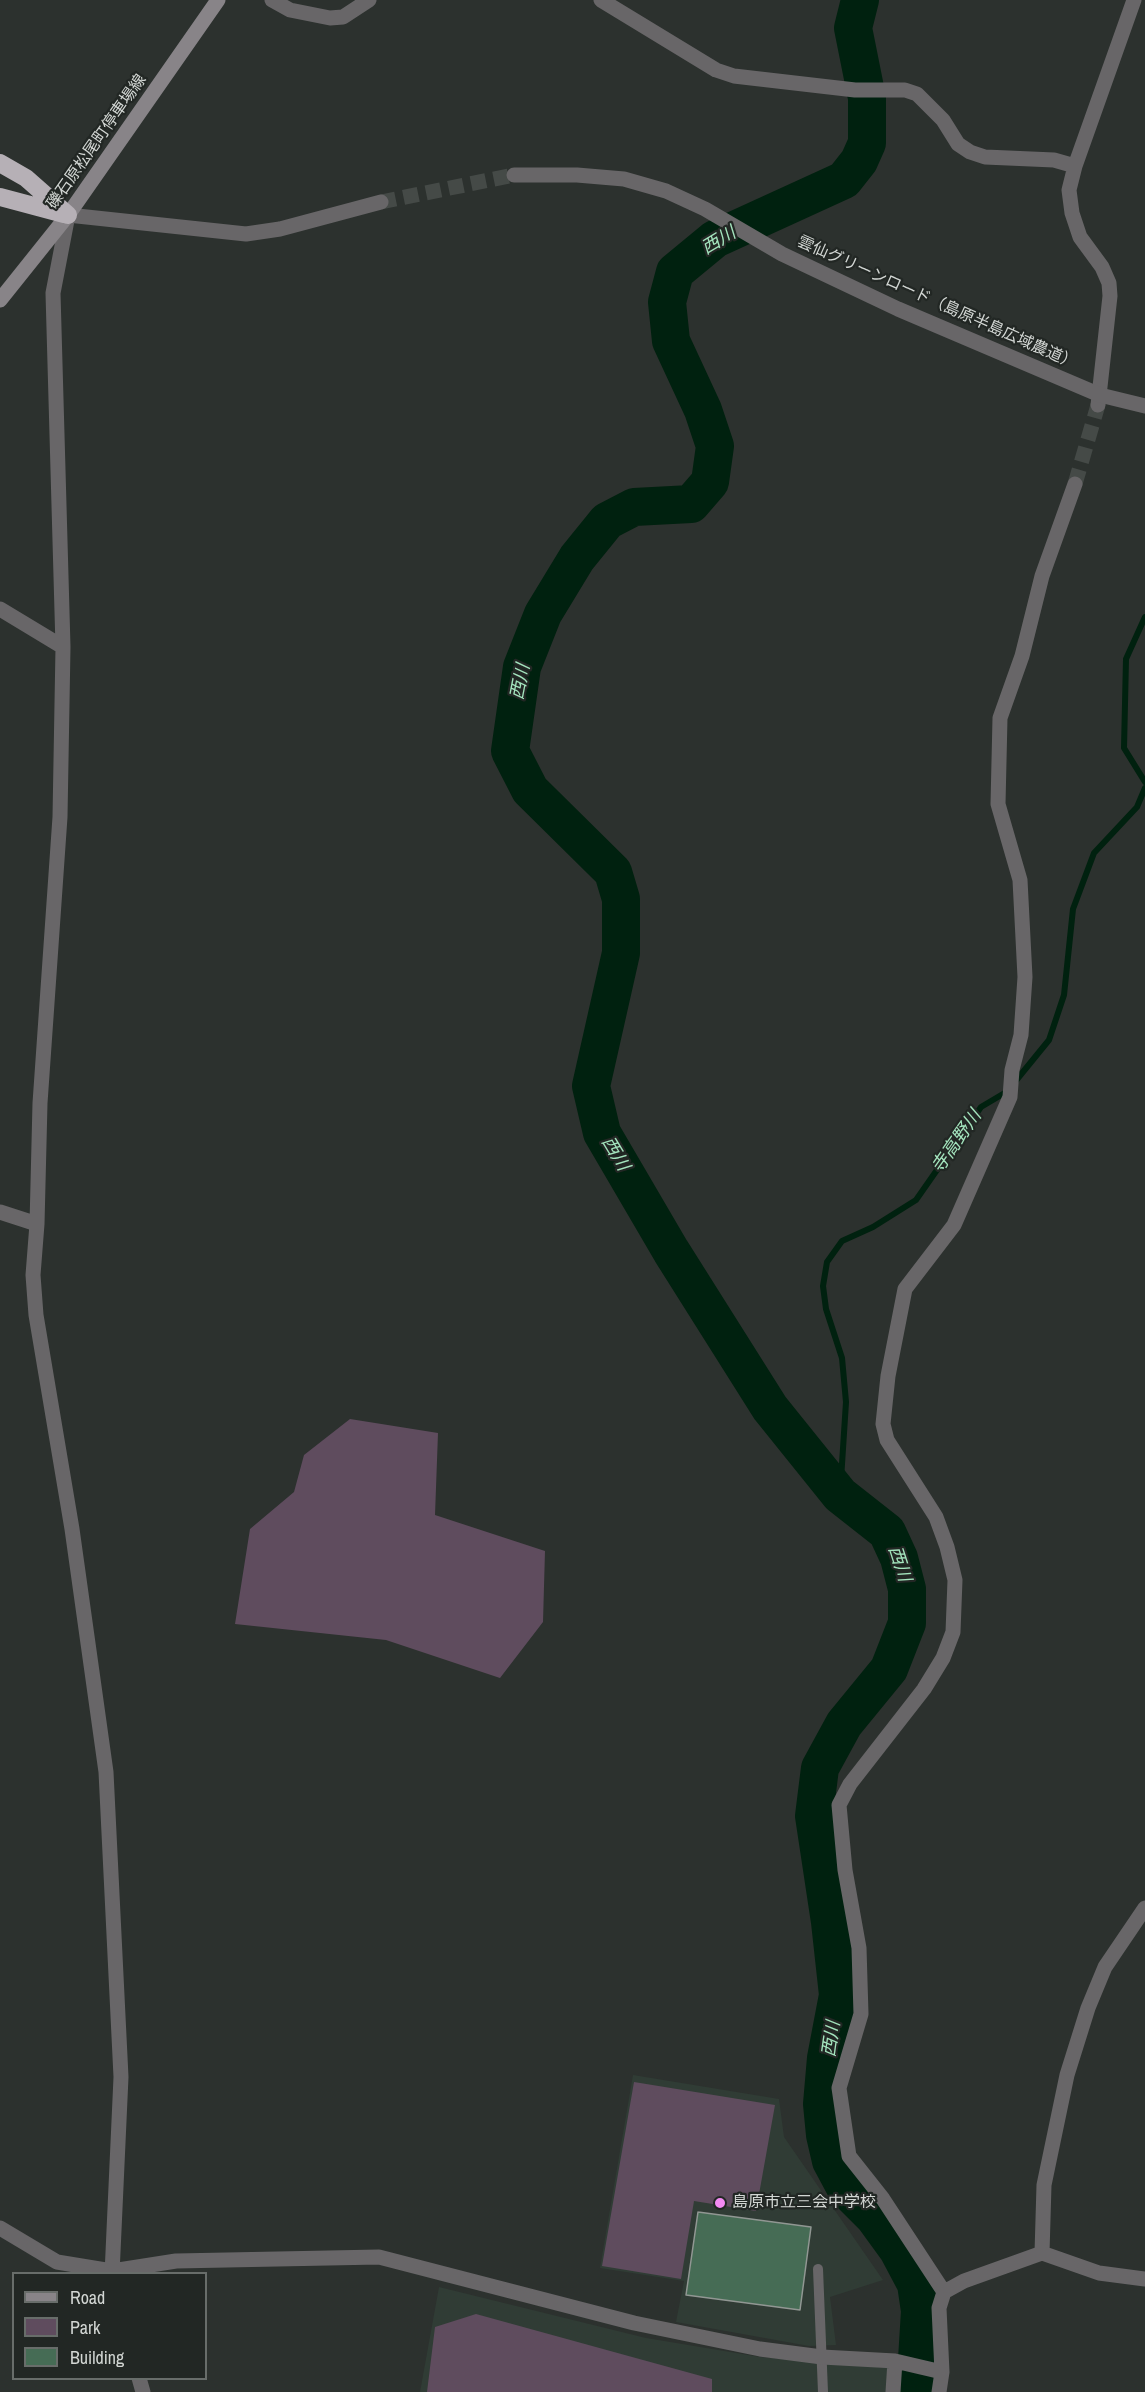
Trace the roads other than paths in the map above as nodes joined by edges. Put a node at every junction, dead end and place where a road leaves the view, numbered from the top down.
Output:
1 (218, 0) edge
2 (272, 0) edge
3 (369, 0) edge
4 (601, 0) edge
5 (1134, 0) edge
6 (0, 163) edge
7 (1075, 166) junction
8 (514, 176) tunnel mouth
9 (0, 197) edge
10 (381, 202) tunnel mouth
11 (68, 215) junction
12 (0, 300) edge
13 (1099, 400) junction
14 (1145, 406) edge
15 (1075, 484) tunnel mouth
16 (0, 609) edge
17 (63, 647) junction
18 (0, 1212) edge
19 (37, 1224) junction
20 (1145, 1908) edge
21 (0, 2228) edge
22 (1042, 2253) junction
23 (818, 2269) dead end
24 (112, 2272) edge
25 (1145, 2279) edge
26 (944, 2292) junction
27 (822, 2357) junction
28 (901, 2362) junction
29 (937, 2370) junction
30 (824, 2392) edge
31 (893, 2392) edge
32 (939, 2392) edge

1 - 11 main road, 礫石原松尾町停車場線
2 - 3 street
4 - 7 street
5 - 7 street
6 - 11 highway
7 - 13 street
8 - 13 street, 雲仙グリーンロード（島原半島広域農道）
9 - 11 highway
10 - 11 street
11 - 12 main road, 礫石原松尾町停車場線
11 - 17 street
13 - 14 street, 雲仙グリーンロード（島原半島広域農道）
15 - 26 street
16 - 17 street
17 - 19 street
18 - 19 street
19 - 24 street
20 - 22 street
21 - 24 street
22 - 25 street
22 - 26 street
23 - 27 lane
24 - 27 street
26 - 29 street
27 - 28 street
27 - 30 lane
28 - 29 street
28 - 31 street
29 - 32 street

